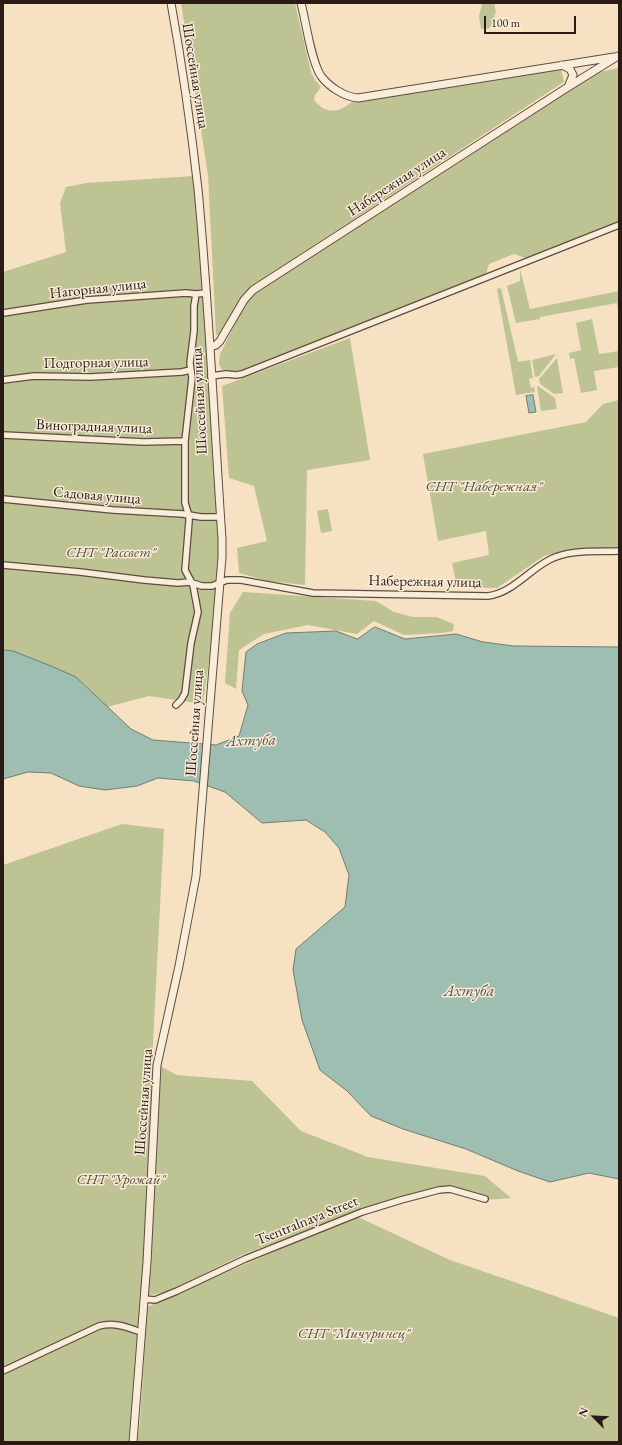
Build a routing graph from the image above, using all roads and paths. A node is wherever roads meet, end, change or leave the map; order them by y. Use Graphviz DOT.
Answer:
graph roads {
  1 [pos="171,3"];
  2 [pos="301,3"];
  3 [pos="618,56"];
  4 [pos="562,65"];
  5 [pos="568,87"];
  6 [pos="619,225"];
  7 [pos="207,293"];
  8 [pos="196,294"];
  9 [pos="3,313"];
  10 [pos="210,347"];
  11 [pos="190,370"];
  12 [pos="211,376"];
  13 [pos="3,380"];
  14 [pos="3,435"];
  15 [pos="185,441"];
  16 [pos="3,499"];
  17 [pos="190,516"];
  18 [pos="220,517"];
  19 [pos="619,551"];
  20 [pos="3,565"];
  21 [pos="220,582"];
  22 [pos="191,583"];
  23 [pos="176,705"];
  24 [pos="485,1199"];
  25 [pos="144,1299"];
  26 [pos="141,1332"];
  27 [pos="3,1371"];
  28 [pos="133,1442"];
  1 -- 7 [label="street, Шоссейная улица"];
  2 -- 4 [label="street, Набережная улица"];
  3 -- 4 [label="street, Набережная улица"];
  3 -- 5 [label="street, Набережная улица"];
  4 -- 5 [label="street"];
  5 -- 10 [label="street, Набережная улица"];
  6 -- 12 [label="street"];
  7 -- 8 [label="street, Нагорная улица"];
  7 -- 10 [label="street, Шоссейная улица"];
  8 -- 9 [label="street, Нагорная улица"];
  8 -- 11 [label="street"];
  10 -- 12 [label="street, Шоссейная улица"];
  11 -- 13 [label="street, Подгорная улица"];
  11 -- 15 [label="street"];
  12 -- 18 [label="street, Шоссейная улица"];
  14 -- 15 [label="street, Виноградная улица"];
  15 -- 17 [label="street"];
  16 -- 17 [label="street, Садовая улица"];
  17 -- 18 [label="street, Садовая улица"];
  17 -- 22 [label="street"];
  18 -- 21 [label="street, Шоссейная улица"];
  19 -- 21 [label="street, Набережная улица"];
  20 -- 22 [label="street"];
  21 -- 22 [label="street, Набережная улица"];
  21 -- 25 [label="street, Шоссейная улица"];
  22 -- 23 [label="street"];
  24 -- 25 [label="street, Tsentralnaya Street"];
  25 -- 26 [label="street, Шоссейная улица"];
  26 -- 27 [label="street"];
  26 -- 28 [label="street, Шоссейная улица"];
}
